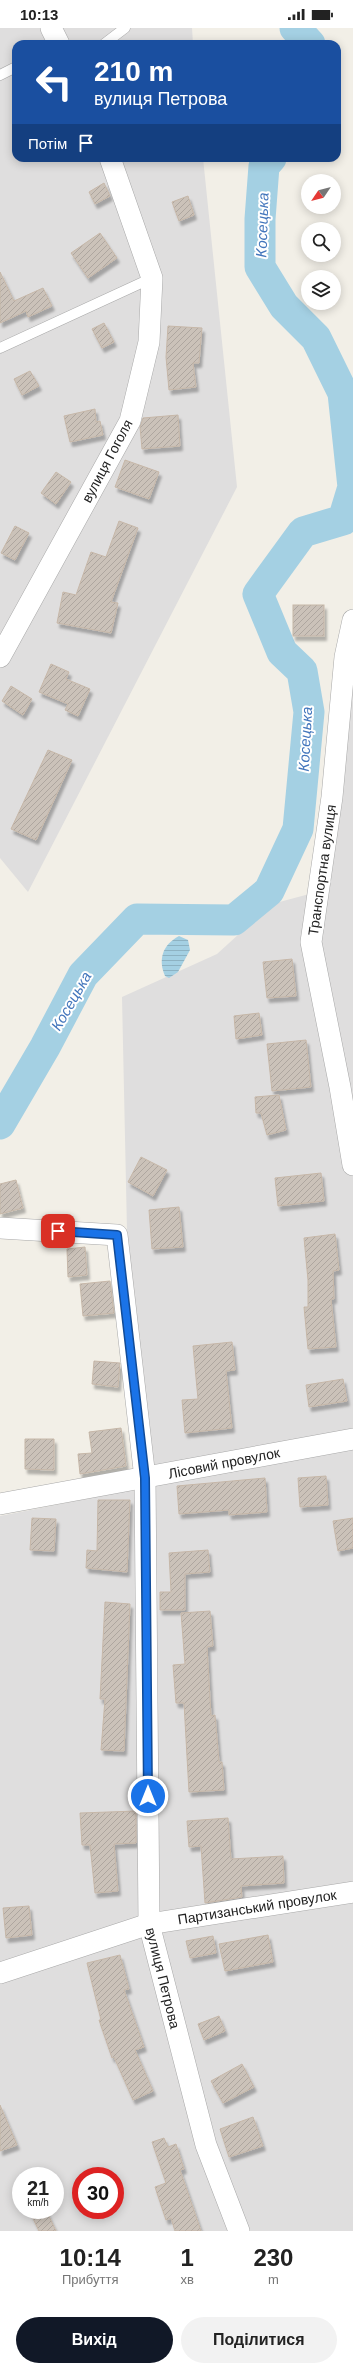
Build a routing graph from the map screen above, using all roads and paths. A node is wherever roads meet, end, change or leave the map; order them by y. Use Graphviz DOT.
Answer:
graph roads {
  1 [pos="51,28"];
  2 [pos="125,28"];
  3 [pos="57,40"];
  4 [pos="109,40"];
  5 [pos="12,69"];
  6 [pos="0,75"];
  7 [pos="111,162"];
  8 [pos="152,278"];
  9 [pos="0,348"];
  10 [pos="353,620"];
  11 [pos="0,657"];
  12 [pos="353,1166"];
  13 [pos="0,1228"];
  14 [pos="353,1439"];
  15 [pos="145,1478"];
  16 [pos="0,1504"];
  17 [pos="353,1892"];
  18 [pos="149,1924"];
  19 [pos="0,1973"];
  20 [pos="238,2231"];
  1 -- 3 [label="street"];
  2 -- 4 [label="lane"];
  5 -- 6 [label="lane"];
  7 -- 8 [label="street, вулиця Гоголя"];
  8 -- 9 [label="lane"];
  8 -- 11 [label="street, вулиця Гоголя"];
  10 -- 12 [label="street, Транспортна вулиця"];
  13 -- 15 [label="street, вулиця Петрова"];
  14 -- 15 [label="street, Лісовий провулок"];
  15 -- 16 [label="street, Лісовий провулок"];
  15 -- 18 [label="street, вулиця Петрова"];
  17 -- 18 [label="street, Партизанський провулок"];
  18 -- 19 [label="street, Партизанський провулок"];
  18 -- 20 [label="street, вулиця Петрова"];
}
